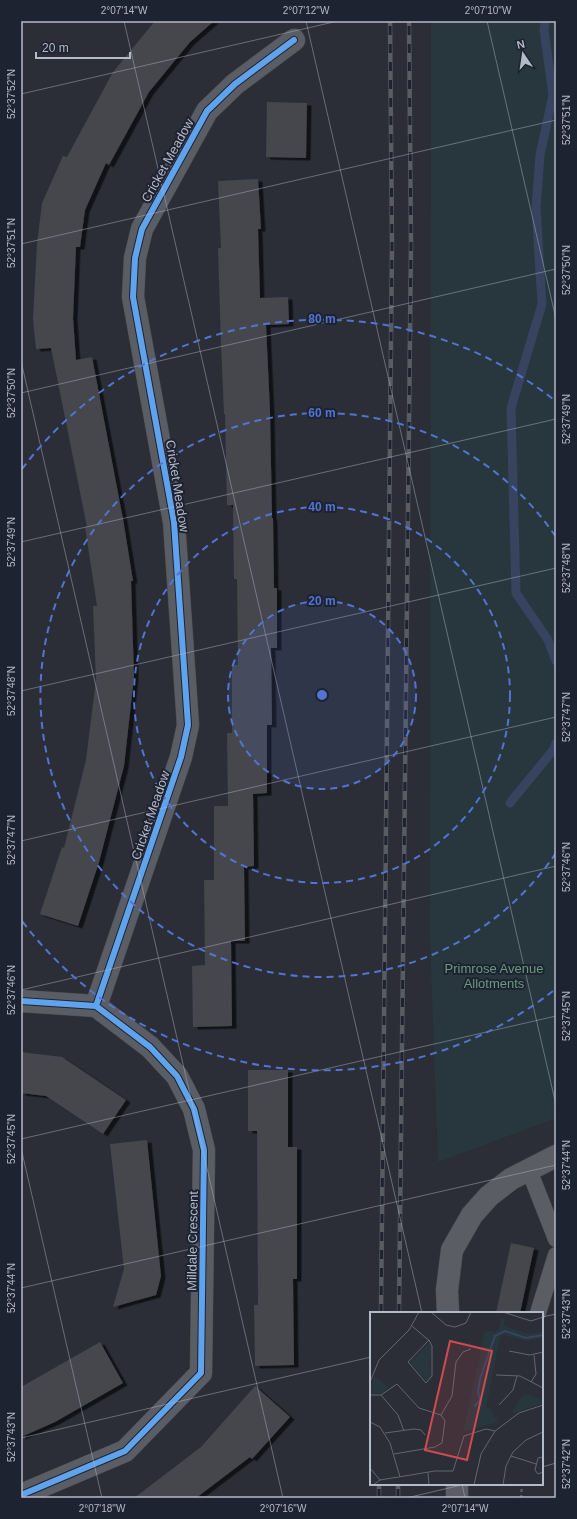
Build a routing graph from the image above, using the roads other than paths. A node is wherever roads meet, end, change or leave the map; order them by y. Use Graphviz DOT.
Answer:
graph roads {
  1 [pos="294,40"];
  2 [pos="21,1001"];
  3 [pos="96,1006"];
  4 [pos="556,1156"];
  5 [pos="529,1170"];
  6 [pos="556,1239"];
  7 [pos="556,1255"];
  8 [pos="448,1312"];
  9 [pos="538,1312"];
  10 [pos="457,1485"];
  11 [pos="21,1495"];
  12 [pos="457,1498"];
  1 -- 3 [label="street, Cricket Meadow"];
  2 -- 3 [label="street"];
  3 -- 11 [label="street, Milldale Crescent"];
  4 -- 5 [label="street"];
  5 -- 6 [label="lane"];
  5 -- 8 [label="street"];
  7 -- 9 [label="lane"];
  10 -- 12 [label="street"];
}
